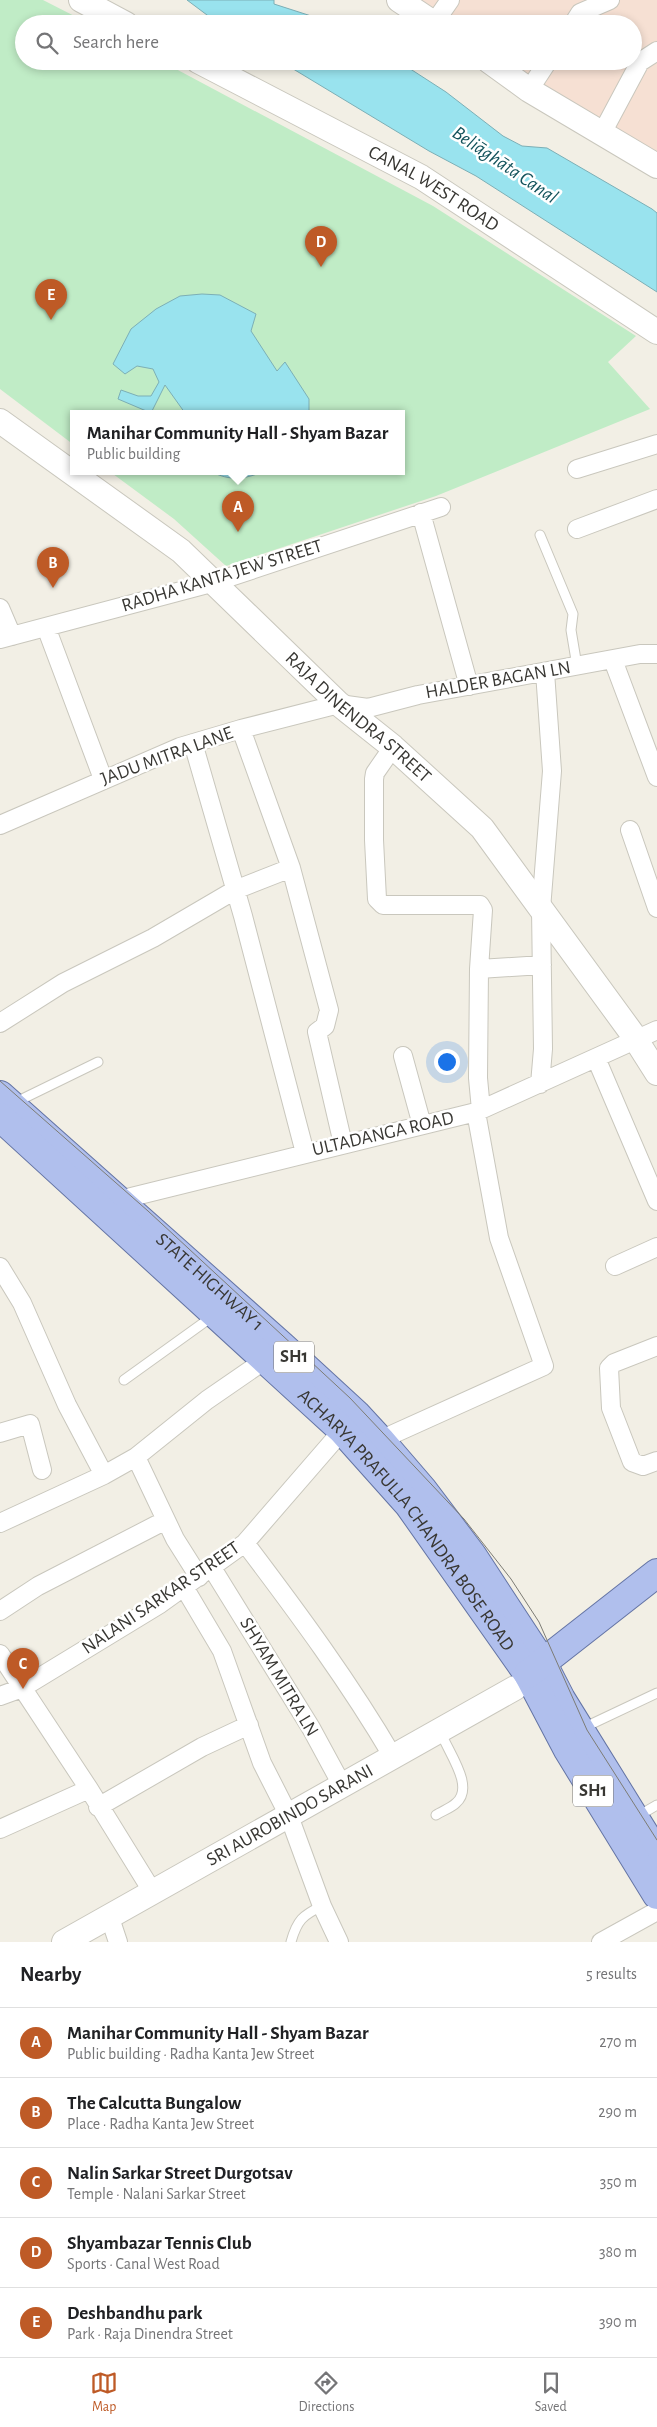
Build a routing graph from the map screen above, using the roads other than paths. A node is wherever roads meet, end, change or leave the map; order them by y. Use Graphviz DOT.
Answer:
graph roads {
  1 [pos="81,0"];
  2 [pos="398,0"];
  3 [pos="450,0"];
  4 [pos="610,0"];
  5 [pos="109,15"];
  6 [pos="422,15"];
  7 [pos="440,15"];
  8 [pos="579,15"];
  9 [pos="657,51"];
  10 [pos="642,61"];
  11 [pos="215,70"];
  12 [pos="501,70"];
  13 [pos="542,70"];
  14 [pos="636,70"];
  15 [pos="529,90"];
  16 [pos="602,135"];
  17 [pos="657,166"];
  18 [pos="657,332"];
  19 [pos="0,422"];
  20 [pos="657,444"];
  21 [pos="577,469"];
  22 [pos="70,472"];
  23 [pos="74,475"];
  24 [pos="657,499"];
  25 [pos="442,507"];
  26 [pos="421,513"];
  27 [pos="577,529"];
  28 [pos="540,535"];
  29 [pos="215,582"];
  30 [pos="0,608"];
  31 [pos="46,627"];
  32 [pos="6,637"];
  33 [pos="657,654"];
  34 [pos="613,660"];
  35 [pos="577,666"];
  36 [pos="545,672"];
  37 [pos="469,686"];
  38 [pos="339,704"];
  39 [pos="241,729"];
  40 [pos="193,743"];
  41 [pos="393,747"];
  42 [pos="657,777"];
  43 [pos="103,779"];
  44 [pos="0,825"];
  45 [pos="630,830"];
  46 [pos="291,868"];
  47 [pos="235,890"];
  48 [pos="657,908"];
  49 [pos="541,909"];
  50 [pos="542,965"];
  51 [pos="479,969"];
  52 [pos="0,1023"];
  53 [pos="647,1035"];
  54 [pos="403,1056"];
  55 [pos="596,1058"];
  56 [pos="98,1062"];
  57 [pos="657,1073"];
  58 [pos="540,1084"];
  59 [pos="4,1105"];
  60 [pos="479,1111"];
  61 [pos="422,1125"];
  62 [pos="343,1144"];
  63 [pos="304,1153"];
  64 [pos="657,1201"];
  65 [pos="108,1203"];
  66 [pos="657,1247"];
  67 [pos="615,1266"];
  68 [pos="0,1267"];
  69 [pos="215,1315"];
  70 [pos="657,1346"];
  71 [pos="265,1360"];
  72 [pos="124,1380"];
  73 [pos="349,1422"];
  74 [pos="0,1433"];
  75 [pos="380,1440"];
  76 [pos="136,1457"];
  77 [pos="657,1461"];
  78 [pos="42,1470"];
  79 [pos="104,1475"];
  80 [pos="166,1520"];
  81 [pos="0,1524"];
  82 [pos="245,1543"];
  83 [pos="206,1573"];
  84 [pos="657,1573"];
  85 [pos="184,1587"];
  86 [pos="657,1594"];
  87 [pos="0,1611"];
  88 [pos="0,1654"];
  89 [pos="533,1676"];
  90 [pos="22,1688"];
  91 [pos="657,1693"];
  92 [pos="0,1696"];
  93 [pos="249,1725"];
  94 [pos="580,1729"];
  95 [pos="440,1730"];
  96 [pos="393,1758"];
  97 [pos="343,1787"];
  98 [pos="89,1789"];
  99 [pos="98,1807"];
  100 [pos="646,1811"];
  101 [pos="436,1815"];
  102 [pos="289,1816"];
  103 [pos="0,1829"];
  104 [pos="657,1854"];
  105 [pos="152,1891"];
  106 [pos="657,1895"];
  107 [pos="322,1906"];
  108 [pos="657,1911"];
  109 [pos="109,1916"];
  110 [pos="64,1942"];
  111 [pos="118,1942"];
  112 [pos="291,1942"];
  113 [pos="340,1942"];
  114 [pos="601,1942"];
  1 -- 5 [label="main road"];
  2 -- 6 [label="main road"];
  3 -- 7 [label="street"];
  4 -- 8 [label="street"];
  9 -- 10 [label="street"];
  11 -- 18 [label="main road, CANAL WEST ROAD"];
  12 -- 15 [label="main road"];
  13 -- 15 [label="street"];
  14 -- 16 [label="street"];
  15 -- 16 [label="main road"];
  16 -- 17 [label="main road"];
  19 -- 22 [label="main road, RAJA DINENDRA STREET"];
  20 -- 21 [label="street"];
  23 -- 29 [label="main road, RAJA DINENDRA STREET"];
  24 -- 27 [label="street"];
  25 -- 26 [label="street, RADHA KANTA JEW STREET"];
  26 -- 29 [label="street, RADHA KANTA JEW STREET"];
  26 -- 37 [label="street"];
  28 -- 35 [label="lane"];
  29 -- 31 [label="street, RADHA KANTA JEW STREET"];
  29 -- 38 [label="main road, RAJA DINENDRA STREET"];
  30 -- 32 [label="street"];
  31 -- 32 [label="street, RADHA KANTA JEW STREET"];
  31 -- 43 [label="street"];
  33 -- 34 [label="street, HALDER BAGAN LN"];
  34 -- 35 [label="street, HALDER BAGAN LN"];
  34 -- 42 [label="street"];
  35 -- 36 [label="street, HALDER BAGAN LN"];
  36 -- 37 [label="street, HALDER BAGAN LN"];
  36 -- 49 [label="street"];
  37 -- 38 [label="street, HALDER BAGAN LN"];
  38 -- 39 [label="street, JADU MITRA LANE"];
  38 -- 41 [label="main road, RAJA DINENDRA STREET"];
  39 -- 40 [label="street, JADU MITRA LANE"];
  39 -- 46 [label="street"];
  40 -- 43 [label="street, JADU MITRA LANE"];
  40 -- 47 [label="street"];
  41 -- 49 [label="main road, RAJA DINENDRA STREET"];
  41 -- 51 [label="street"];
  43 -- 44 [label="street, JADU MITRA LANE"];
  45 -- 48 [label="street"];
  46 -- 47 [label="street"];
  46 -- 62 [label="street"];
  47 -- 52 [label="street"];
  47 -- 63 [label="street"];
  49 -- 50 [label="street"];
  49 -- 53 [label="main road, RAJA DINENDRA STREET"];
  50 -- 51 [label="street"];
  50 -- 58 [label="street"];
  51 -- 60 [label="street"];
  53 -- 55 [label="street, ULTADANGA ROAD"];
  53 -- 57 [label="main road, RAJA DINENDRA STREET"];
  54 -- 61 [label="street"];
  55 -- 58 [label="street, ULTADANGA ROAD"];
  55 -- 64 [label="street"];
  56 -- 59 [label="lane"];
  58 -- 60 [label="street, ULTADANGA ROAD"];
  59 -- 65 [label="main road, STATE HIGHWAY 1 / SH1"];
  60 -- 61 [label="street, ULTADANGA ROAD"];
  60 -- 75 [label="street"];
  61 -- 62 [label="street, ULTADANGA ROAD"];
  62 -- 63 [label="street, ULTADANGA ROAD"];
  63 -- 65 [label="street, ULTADANGA ROAD"];
  65 -- 69 [label="main road, ACHARYA PRAFULLA CHANDRA BOSE ROAD / SH1"];
  65 -- 73 [label="main road, STATE HIGHWAY 1 / SH1"];
  66 -- 67 [label="street"];
  68 -- 79 [label="street"];
  69 -- 71 [label="main road, ACHARYA PRAFULLA CHANDRA BOSE ROAD / SH1"];
  69 -- 72 [label="lane"];
  70 -- 77 [label="street"];
  71 -- 73 [label="main road, ACHARYA PRAFULLA CHANDRA BOSE ROAD / SH1"];
  71 -- 76 [label="street"];
  73 -- 75 [label="main road, STATE HIGHWAY 1 / SH1"];
  73 -- 82 [label="street, NALANI SARKAR STREET"];
  73 -- 89 [label="main road, ACHARYA PRAFULLA CHANDRA BOSE ROAD / SH1"];
  74 -- 78 [label="street"];
  75 -- 89 [label="main road, STATE HIGHWAY 1 / SH1"];
  76 -- 79 [label="street"];
  76 -- 80 [label="street, SHYAM MITRA LN"];
  79 -- 81 [label="street"];
  80 -- 83 [label="street, SHYAM MITRA LN"];
  80 -- 87 [label="street"];
  82 -- 83 [label="street, NALANI SARKAR STREET"];
  82 -- 96 [label="street"];
  83 -- 85 [label="street, NALANI SARKAR STREET"];
  83 -- 97 [label="street, SHYAM MITRA LN"];
  84 -- 89 [label="main road"];
  85 -- 90 [label="street, NALANI SARKAR STREET"];
  85 -- 93 [label="street"];
  86 -- 89 [label="main road"];
  88 -- 90 [label="street"];
  89 -- 94 [label="main road, ACHARYA PRAFULLA CHANDRA BOSE ROAD / SH1"];
  89 -- 95 [label="main road, SRI AUROBINDO SARANI"];
  89 -- 106 [label="main road, ACHARYA PRAFULLA CHANDRA BOSE ROAD / SH1"];
  90 -- 92 [label="street, NALANI SARKAR STREET"];
  90 -- 98 [label="street"];
  91 -- 94 [label="lane"];
  93 -- 99 [label="street"];
  93 -- 102 [label="street"];
  94 -- 100 [label="main road, ACHARYA PRAFULLA CHANDRA BOSE ROAD / SH1"];
  95 -- 96 [label="main road, SRI AUROBINDO SARANI"];
  95 -- 101 [label="lane"];
  96 -- 97 [label="main road, SRI AUROBINDO SARANI"];
  97 -- 102 [label="main road, SRI AUROBINDO SARANI"];
  98 -- 99 [label="street"];
  98 -- 103 [label="street"];
  99 -- 105 [label="street"];
  100 -- 104 [label="main road, ACHARYA PRAFULLA CHANDRA BOSE ROAD / SH1"];
  102 -- 105 [label="main road, SRI AUROBINDO SARANI"];
  102 -- 107 [label="street"];
  105 -- 109 [label="main road, SRI AUROBINDO SARANI"];
  107 -- 112 [label="lane"];
  107 -- 113 [label="street"];
  108 -- 114 [label="street"];
  109 -- 110 [label="main road, SRI AUROBINDO SARANI"];
  109 -- 111 [label="street"];
}
